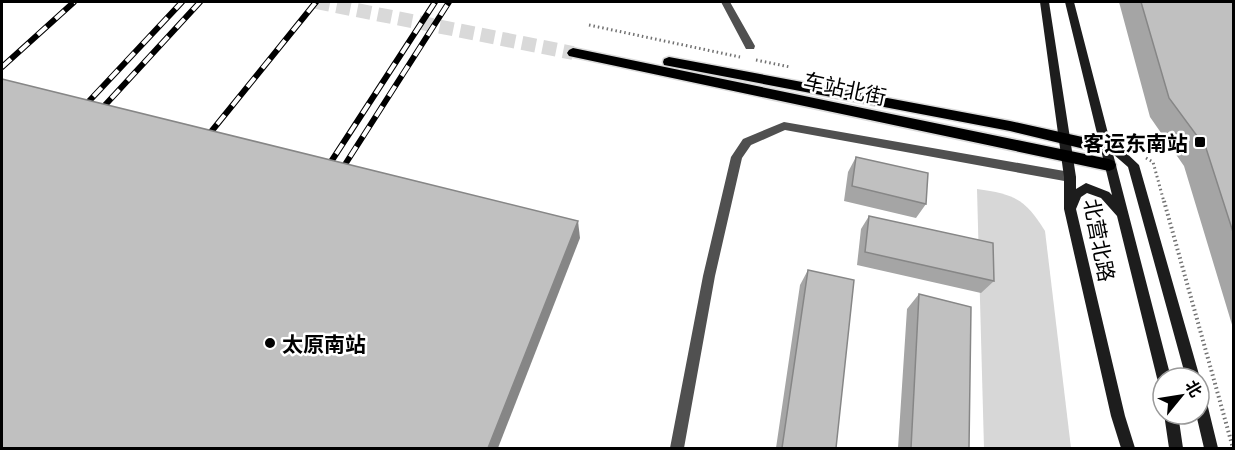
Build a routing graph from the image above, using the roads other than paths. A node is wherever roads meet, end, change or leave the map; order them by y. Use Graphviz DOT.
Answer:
graph roads {
  1 [pos="726,2"];
  2 [pos="1044,2"];
  3 [pos="1069,2"];
  4 [pos="750,46"];
  5 [pos="1064,139"];
  6 [pos="1105,148"];
  7 [pos="1067,155"];
  8 [pos="1109,165"];
  9 [pos="1070,177"];
  10 [pos="1070,209"];
  11 [pos="1123,216"];
  12 [pos="1161,366"];
  13 [pos="1190,366"];
  14 [pos="1173,426"];
  15 [pos="1207,426"];
  16 [pos="677,448"];
  17 [pos="1128,448"];
  18 [pos="1176,448"];
  19 [pos="1210,448"];
  1 -- 4 [label="street"];
  2 -- 5 [label="main road, 北营北路"];
  3 -- 6 [label="main road, 北营北路"];
  5 -- 6 [label="main road"];
  5 -- 7 [label="main road, 北营北路"];
  5 -- 7 [label="main road, 车站北街"];
  6 -- 8 [label="main road, 北营北路"];
  6 -- 13 [label="main road"];
  7 -- 8 [label="main road, 车站北街"];
  7 -- 9 [label="main road, 北营北路"];
  8 -- 11 [label="main road, 北营北路"];
  9 -- 10 [label="main road, 北营北路"];
  9 -- 16 [label="street"];
  10 -- 11 [label="main road"];
  10 -- 17 [label="main road, 北营北路"];
  11 -- 12 [label="main road, 北营北路"];
  14 -- 18 [label="main road"];
  15 -- 19 [label="main road"];
}
